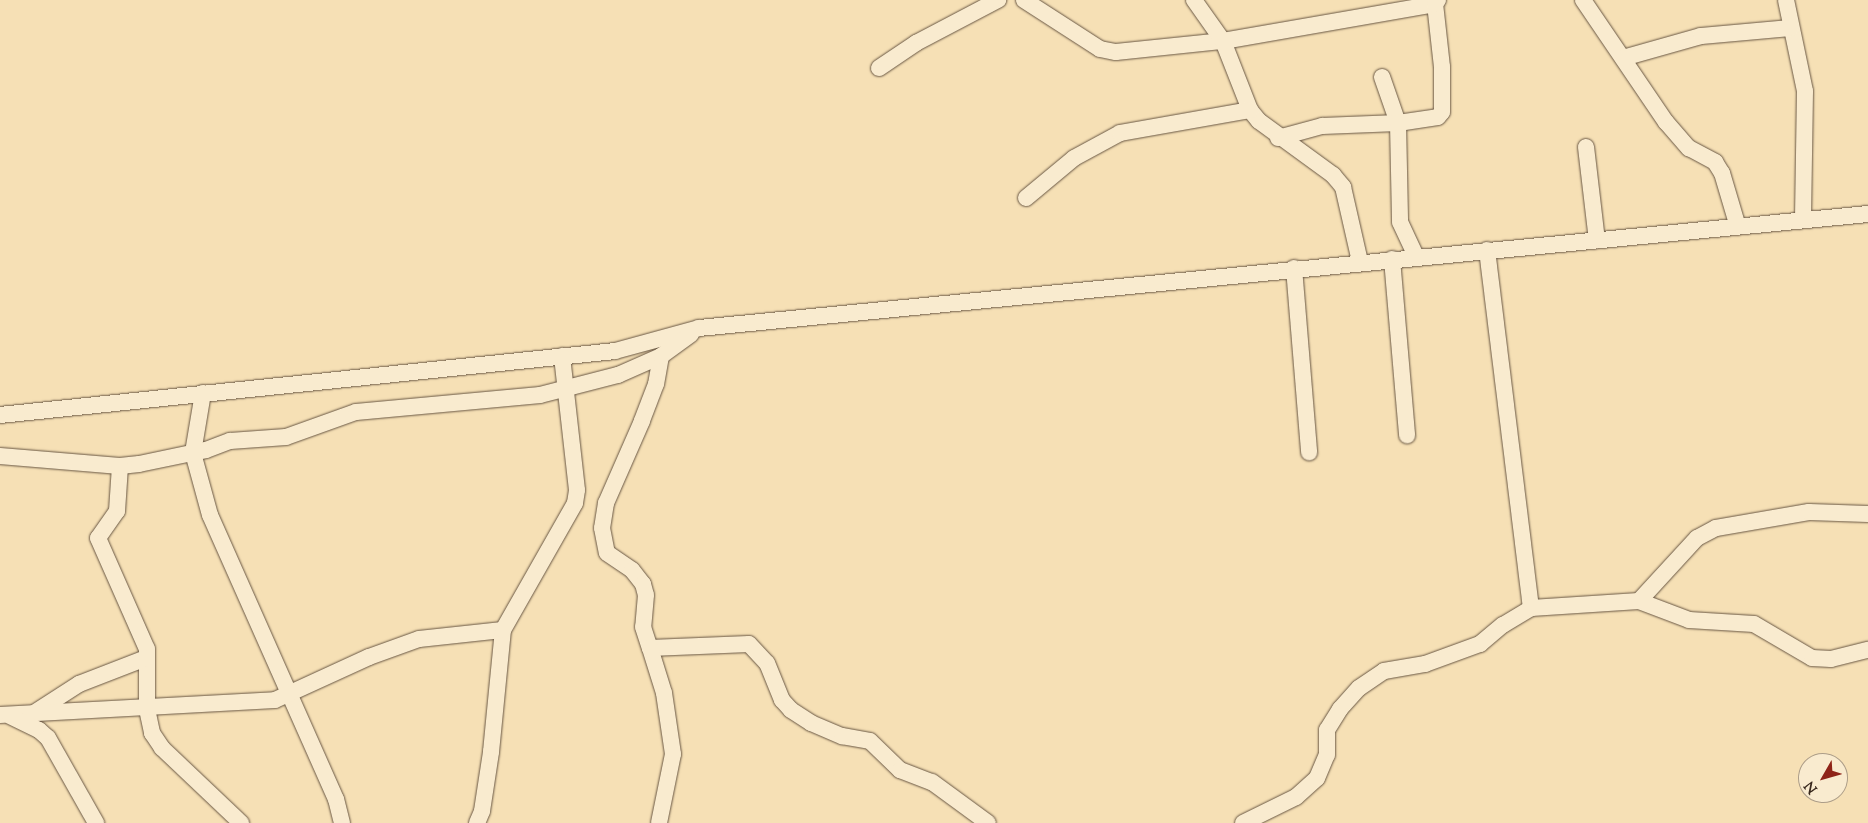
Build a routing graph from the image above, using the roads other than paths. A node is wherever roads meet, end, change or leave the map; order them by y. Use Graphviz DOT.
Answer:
graph roads {
  1 [pos="998,0"];
  2 [pos="1024,0"];
  3 [pos="1194,0"];
  4 [pos="1583,0"];
  5 [pos="1786,0"];
  6 [pos="1437,2"];
  7 [pos="1792,28"];
  8 [pos="1223,41"];
  9 [pos="1623,58"];
  10 [pos="879,68"];
  11 [pos="1382,77"];
  12 [pos="1250,110"];
  13 [pos="1398,123"];
  14 [pos="1278,138"];
  15 [pos="1586,147"];
  16 [pos="1026,198"];
  17 [pos="1868,214"];
  18 [pos="1803,220"];
  19 [pos="1738,227"];
  20 [pos="1597,240"];
  21 [pos="1487,250"];
  22 [pos="1416,257"];
  23 [pos="1392,259"];
  24 [pos="1360,262"];
  25 [pos="1294,268"];
  26 [pos="699,328"];
  27 [pos="562,356"];
  28 [pos="661,356"];
  29 [pos="564,390"];
  30 [pos="203,393"];
  31 [pos="0,415"];
  32 [pos="1407,435"];
  33 [pos="1308,452"];
  34 [pos="194,453"];
  35 [pos="0,456"];
  36 [pos="120,466"];
  37 [pos="1868,514"];
  38 [pos="1639,601"];
  39 [pos="1531,608"];
  40 [pos="503,630"];
  41 [pos="650,648"];
  42 [pos="1868,650"];
  43 [pos="146,658"];
  44 [pos="289,695"];
  45 [pos="147,709"];
  46 [pos="34,713"];
  47 [pos="3,715"];
  48 [pos="96,823"];
  49 [pos="241,823"];
  50 [pos="342,823"];
  51 [pos="477,823"];
  52 [pos="659,823"];
  53 [pos="988,823"];
  54 [pos="1243,823"];
  1 -- 10 [label="street"];
  2 -- 8 [label="street"];
  3 -- 8 [label="street"];
  4 -- 9 [label="street"];
  5 -- 7 [label="street"];
  6 -- 8 [label="street"];
  6 -- 13 [label="street"];
  7 -- 9 [label="street"];
  7 -- 18 [label="street"];
  8 -- 12 [label="street"];
  9 -- 19 [label="street"];
  11 -- 13 [label="street"];
  12 -- 14 [label="street"];
  12 -- 16 [label="street"];
  13 -- 14 [label="street"];
  13 -- 22 [label="street"];
  14 -- 24 [label="street"];
  15 -- 20 [label="street"];
  17 -- 18 [label="street"];
  18 -- 19 [label="street"];
  19 -- 20 [label="street"];
  20 -- 21 [label="street"];
  21 -- 22 [label="street"];
  21 -- 39 [label="street"];
  22 -- 23 [label="street"];
  23 -- 24 [label="street"];
  23 -- 32 [label="street"];
  24 -- 25 [label="street"];
  25 -- 26 [label="street"];
  25 -- 33 [label="street"];
  26 -- 27 [label="street"];
  26 -- 28 [label="street"];
  27 -- 29 [label="street"];
  27 -- 30 [label="street"];
  28 -- 29 [label="street"];
  28 -- 41 [label="street"];
  29 -- 34 [label="street"];
  29 -- 40 [label="street"];
  30 -- 31 [label="street"];
  30 -- 34 [label="street"];
  34 -- 36 [label="street"];
  34 -- 44 [label="street"];
  35 -- 36 [label="street"];
  36 -- 43 [label="street"];
  37 -- 38 [label="street"];
  38 -- 39 [label="street"];
  38 -- 42 [label="street"];
  39 -- 54 [label="street"];
  40 -- 44 [label="street"];
  40 -- 51 [label="street"];
  41 -- 52 [label="street"];
  41 -- 53 [label="street"];
  43 -- 45 [label="street"];
  43 -- 46 [label="street"];
  44 -- 45 [label="street"];
  44 -- 50 [label="street"];
  45 -- 46 [label="street"];
  45 -- 49 [label="street"];
  46 -- 47 [label="street"];
  47 -- 48 [label="street"];
}
